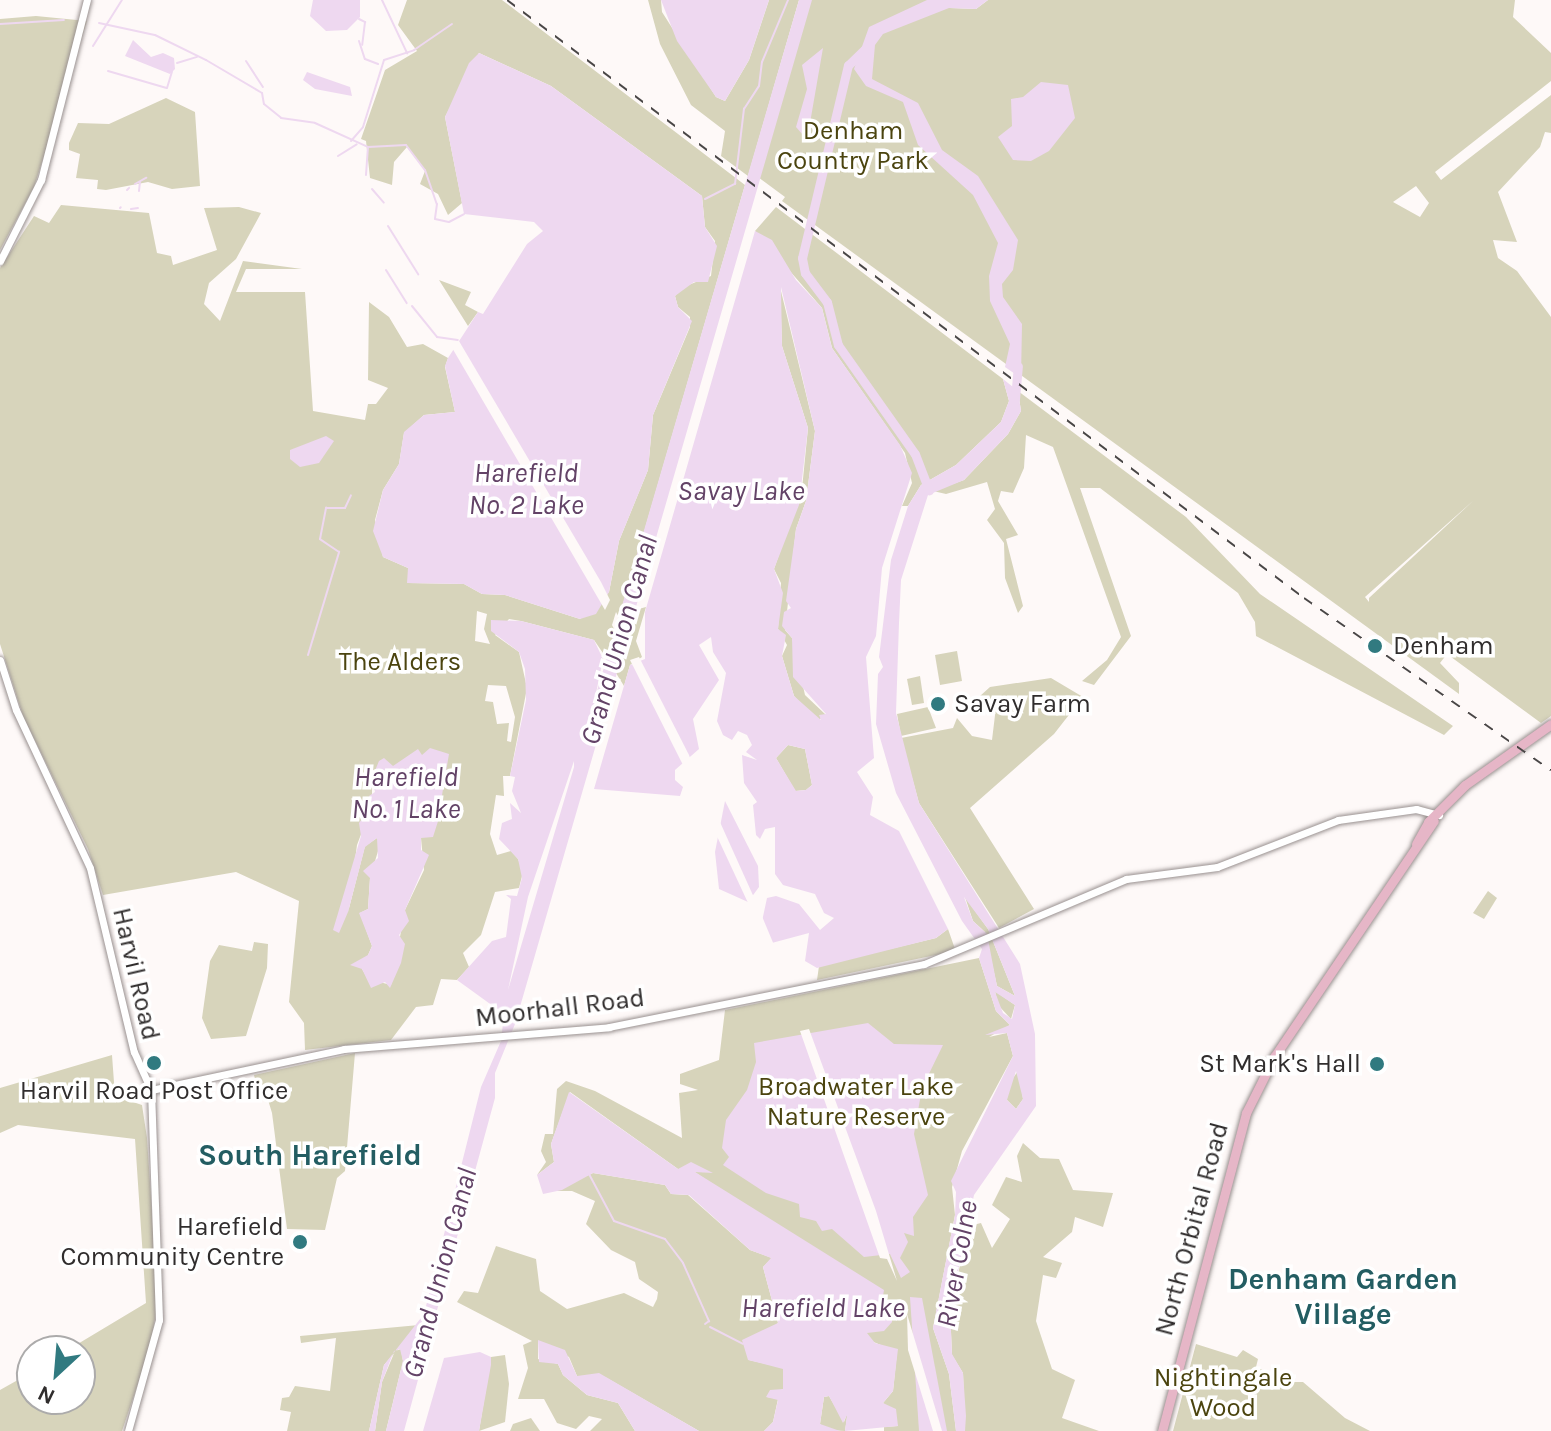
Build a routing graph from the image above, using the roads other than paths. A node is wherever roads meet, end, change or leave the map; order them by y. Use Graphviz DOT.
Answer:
graph roads {
  1 [pos="87,0"];
  2 [pos="0,261"];
  3 [pos="0,660"];
  4 [pos="1551,724"];
  5 [pos="1436,818"];
  6 [pos="151,1090"];
  7 [pos="128,1431"];
  8 [pos="1162,1431"];
  1 -- 2 [label="street"];
  3 -- 6 [label="street, Harvil Road"];
  4 -- 5 [label="main road, North Orbital Road"];
  5 -- 6 [label="street, Moorhall Road"];
  5 -- 8 [label="main road, North Orbital Road"];
  6 -- 7 [label="street, Harvil Road"];
}
